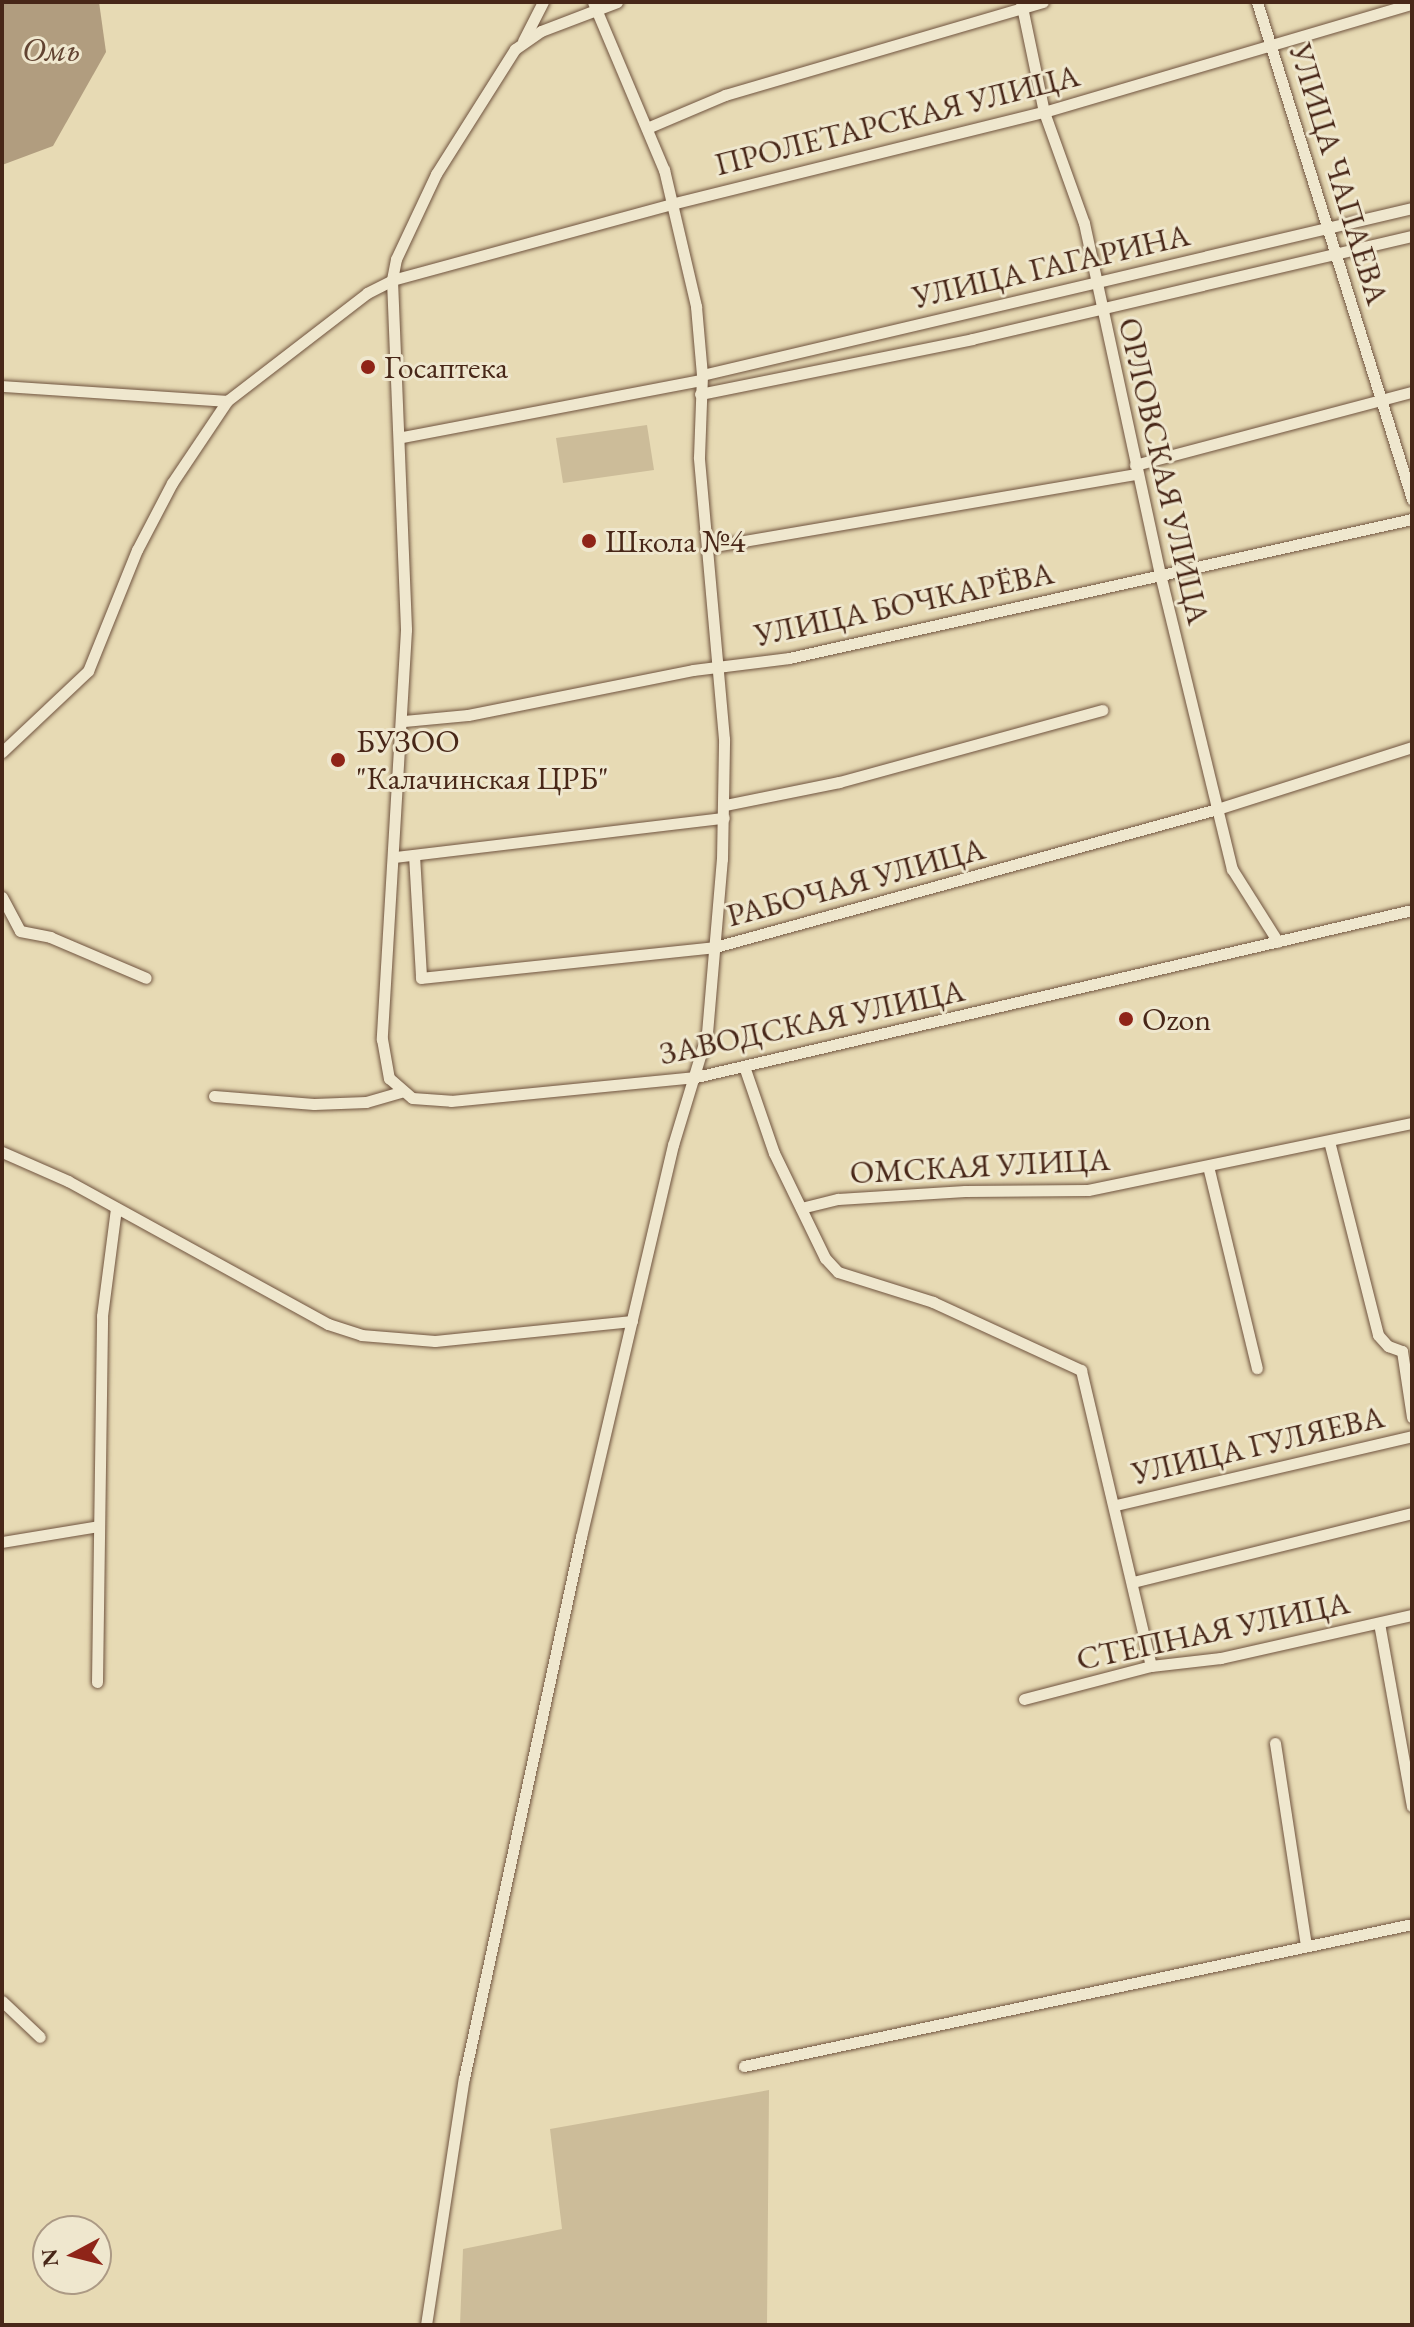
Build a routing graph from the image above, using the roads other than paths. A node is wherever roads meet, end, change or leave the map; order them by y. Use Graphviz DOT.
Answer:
graph roads {
  1 [pos="543,2"];
  2 [pos="617,2"];
  3 [pos="1043,2"];
  4 [pos="1257,2"];
  5 [pos="1412,4"];
  6 [pos="1022,5"];
  7 [pos="594,6"];
  8 [pos="523,42"];
  9 [pos="1272,44"];
  10 [pos="1044,112"];
  11 [pos="647,128"];
  12 [pos="675,203"];
  13 [pos="1412,208"];
  14 [pos="1328,226"];
  15 [pos="1412,236"];
  16 [pos="1337,254"];
  17 [pos="392,280"];
  18 [pos="1095,283"];
  19 [pos="1100,309"];
  20 [pos="702,377"];
  21 [pos="2,386"];
  22 [pos="1412,392"];
  23 [pos="700,394"];
  24 [pos="1382,400"];
  25 [pos="227,401"];
  26 [pos="402,437"];
  27 [pos="1136,469"];
  28 [pos="1412,499"];
  29 [pos="1412,519"];
  30 [pos="709,547"];
  31 [pos="1160,574"];
  32 [pos="720,667"];
  33 [pos="1102,710"];
  34 [pos="404,721"];
  35 [pos="1412,747"];
  36 [pos="2,752"];
  37 [pos="1217,809"];
  38 [pos="724,812"];
  39 [pos="414,855"];
  40 [pos="395,857"];
  41 [pos="2,897"];
  42 [pos="1412,910"];
  43 [pos="1278,942"];
  44 [pos="715,947"];
  45 [pos="146,978"];
  46 [pos="745,1069"];
  47 [pos="696,1077"];
  48 [pos="401,1092"];
  49 [pos="214,1096"];
  50 [pos="1412,1123"];
  51 [pos="1329,1141"];
  52 [pos="2,1152"];
  53 [pos="1208,1166"];
  54 [pos="116,1208"];
  55 [pos="801,1208"];
  56 [pos="632,1321"];
  57 [pos="1407,1349"];
  58 [pos="1257,1368"];
  59 [pos="1412,1417"];
  60 [pos="1412,1436"];
  61 [pos="1116,1505"];
  62 [pos="1412,1513"];
  63 [pos="99,1526"];
  64 [pos="2,1542"];
  65 [pos="1133,1582"];
  66 [pos="1412,1615"];
  67 [pos="1379,1623"];
  68 [pos="1151,1666"];
  69 [pos="97,1682"];
  70 [pos="1024,1699"];
  71 [pos="1275,1743"];
  72 [pos="1412,1806"];
  73 [pos="1412,1924"];
  74 [pos="1306,1946"];
  75 [pos="2,2001"];
  76 [pos="40,2037"];
  77 [pos="744,2066"];
  78 [pos="426,2325"];
  1 -- 8 [label="street"];
  2 -- 7 [label="street"];
  3 -- 6 [label="street"];
  4 -- 9 [label="street, УЛИЦА ЧАПАЕВА"];
  5 -- 9 [label="street, ПРОЛЕТАРСКАЯ УЛИЦА"];
  6 -- 10 [label="street, ОРЛОВСКАЯ УЛИЦА"];
  6 -- 11 [label="street"];
  7 -- 8 [label="street"];
  7 -- 11 [label="street"];
  8 -- 17 [label="street"];
  9 -- 10 [label="street, ПРОЛЕТАРСКАЯ УЛИЦА"];
  9 -- 14 [label="street, УЛИЦА ЧАПАЕВА"];
  10 -- 12 [label="street, ПРОЛЕТАРСКАЯ УЛИЦА"];
  10 -- 18 [label="street, ОРЛОВСКАЯ УЛИЦА"];
  11 -- 12 [label="street"];
  12 -- 17 [label="street, ПРОЛЕТАРСКАЯ УЛИЦА"];
  12 -- 20 [label="street"];
  13 -- 14 [label="street, УЛИЦА ГАГАРИНА"];
  14 -- 16 [label="street, УЛИЦА ЧАПАЕВА"];
  14 -- 18 [label="street, УЛИЦА ГАГАРИНА"];
  15 -- 16 [label="street, УЛИЦА ГАГАРИНА"];
  16 -- 19 [label="street, УЛИЦА ГАГАРИНА"];
  16 -- 24 [label="street, УЛИЦА ЧАПАЕВА"];
  17 -- 25 [label="street, ПРОЛЕТАРСКАЯ УЛИЦА"];
  17 -- 26 [label="street"];
  18 -- 19 [label="street, ОРЛОВСКАЯ УЛИЦА"];
  18 -- 20 [label="street, УЛИЦА ГАГАРИНА"];
  19 -- 23 [label="street, УЛИЦА ГАГАРИНА"];
  19 -- 27 [label="street, ОРЛОВСКАЯ УЛИЦА"];
  20 -- 23 [label="street"];
  20 -- 26 [label="street, УЛИЦА ГАГАРИНА"];
  21 -- 25 [label="street"];
  22 -- 24 [label="street"];
  23 -- 30 [label="street"];
  24 -- 27 [label="street"];
  24 -- 28 [label="street, УЛИЦА ЧАПАЕВА"];
  25 -- 36 [label="street, ПРОЛЕТАРСКАЯ УЛИЦА"];
  26 -- 34 [label="street"];
  27 -- 30 [label="street"];
  27 -- 31 [label="street, ОРЛОВСКАЯ УЛИЦА"];
  29 -- 31 [label="street, УЛИЦА БОЧКАРЁВА"];
  30 -- 32 [label="street"];
  31 -- 32 [label="street, УЛИЦА БОЧКАРЁВА"];
  31 -- 37 [label="street, ОРЛОВСКАЯ УЛИЦА"];
  32 -- 34 [label="street, УЛИЦА БОЧКАРЁВА"];
  32 -- 38 [label="street"];
  33 -- 38 [label="street"];
  34 -- 40 [label="street"];
  35 -- 37 [label="street, РАБОЧАЯ УЛИЦА"];
  37 -- 43 [label="street, ОРЛОВСКАЯ УЛИЦА"];
  37 -- 44 [label="street, РАБОЧАЯ УЛИЦА"];
  38 -- 39 [label="street"];
  38 -- 44 [label="street"];
  39 -- 40 [label="street"];
  39 -- 44 [label="street, РАБОЧАЯ УЛИЦА"];
  40 -- 48 [label="street"];
  41 -- 45 [label="street"];
  42 -- 43 [label="street, ЗАВОДСКАЯ УЛИЦА"];
  43 -- 46 [label="street, ЗАВОДСКАЯ УЛИЦА"];
  44 -- 47 [label="street"];
  46 -- 47 [label="street, ЗАВОДСКАЯ УЛИЦА"];
  46 -- 55 [label="street"];
  47 -- 48 [label="street, ЗАВОДСКАЯ УЛИЦА"];
  47 -- 56 [label="street"];
  48 -- 49 [label="street, ЗАВОДСКАЯ УЛИЦА"];
  50 -- 51 [label="street, ОМСКАЯ УЛИЦА"];
  51 -- 53 [label="street, ОМСКАЯ УЛИЦА"];
  51 -- 57 [label="street"];
  52 -- 54 [label="street"];
  53 -- 55 [label="street, ОМСКАЯ УЛИЦА"];
  53 -- 58 [label="street"];
  54 -- 56 [label="street"];
  54 -- 63 [label="street"];
  55 -- 61 [label="street"];
  56 -- 78 [label="street"];
  57 -- 59 [label="street"];
  60 -- 61 [label="street, УЛИЦА ГУЛЯЕВА"];
  61 -- 65 [label="street"];
  62 -- 65 [label="street, СТЕПНАЯ УЛИЦА"];
  63 -- 64 [label="street"];
  63 -- 69 [label="street"];
  65 -- 68 [label="street"];
  66 -- 67 [label="street, СТЕПНАЯ УЛИЦА"];
  67 -- 68 [label="street, СТЕПНАЯ УЛИЦА"];
  67 -- 72 [label="street"];
  68 -- 70 [label="street, СТЕПНАЯ УЛИЦА"];
  71 -- 74 [label="street"];
  73 -- 74 [label="street"];
  74 -- 77 [label="street"];
  75 -- 76 [label="street"];
}
